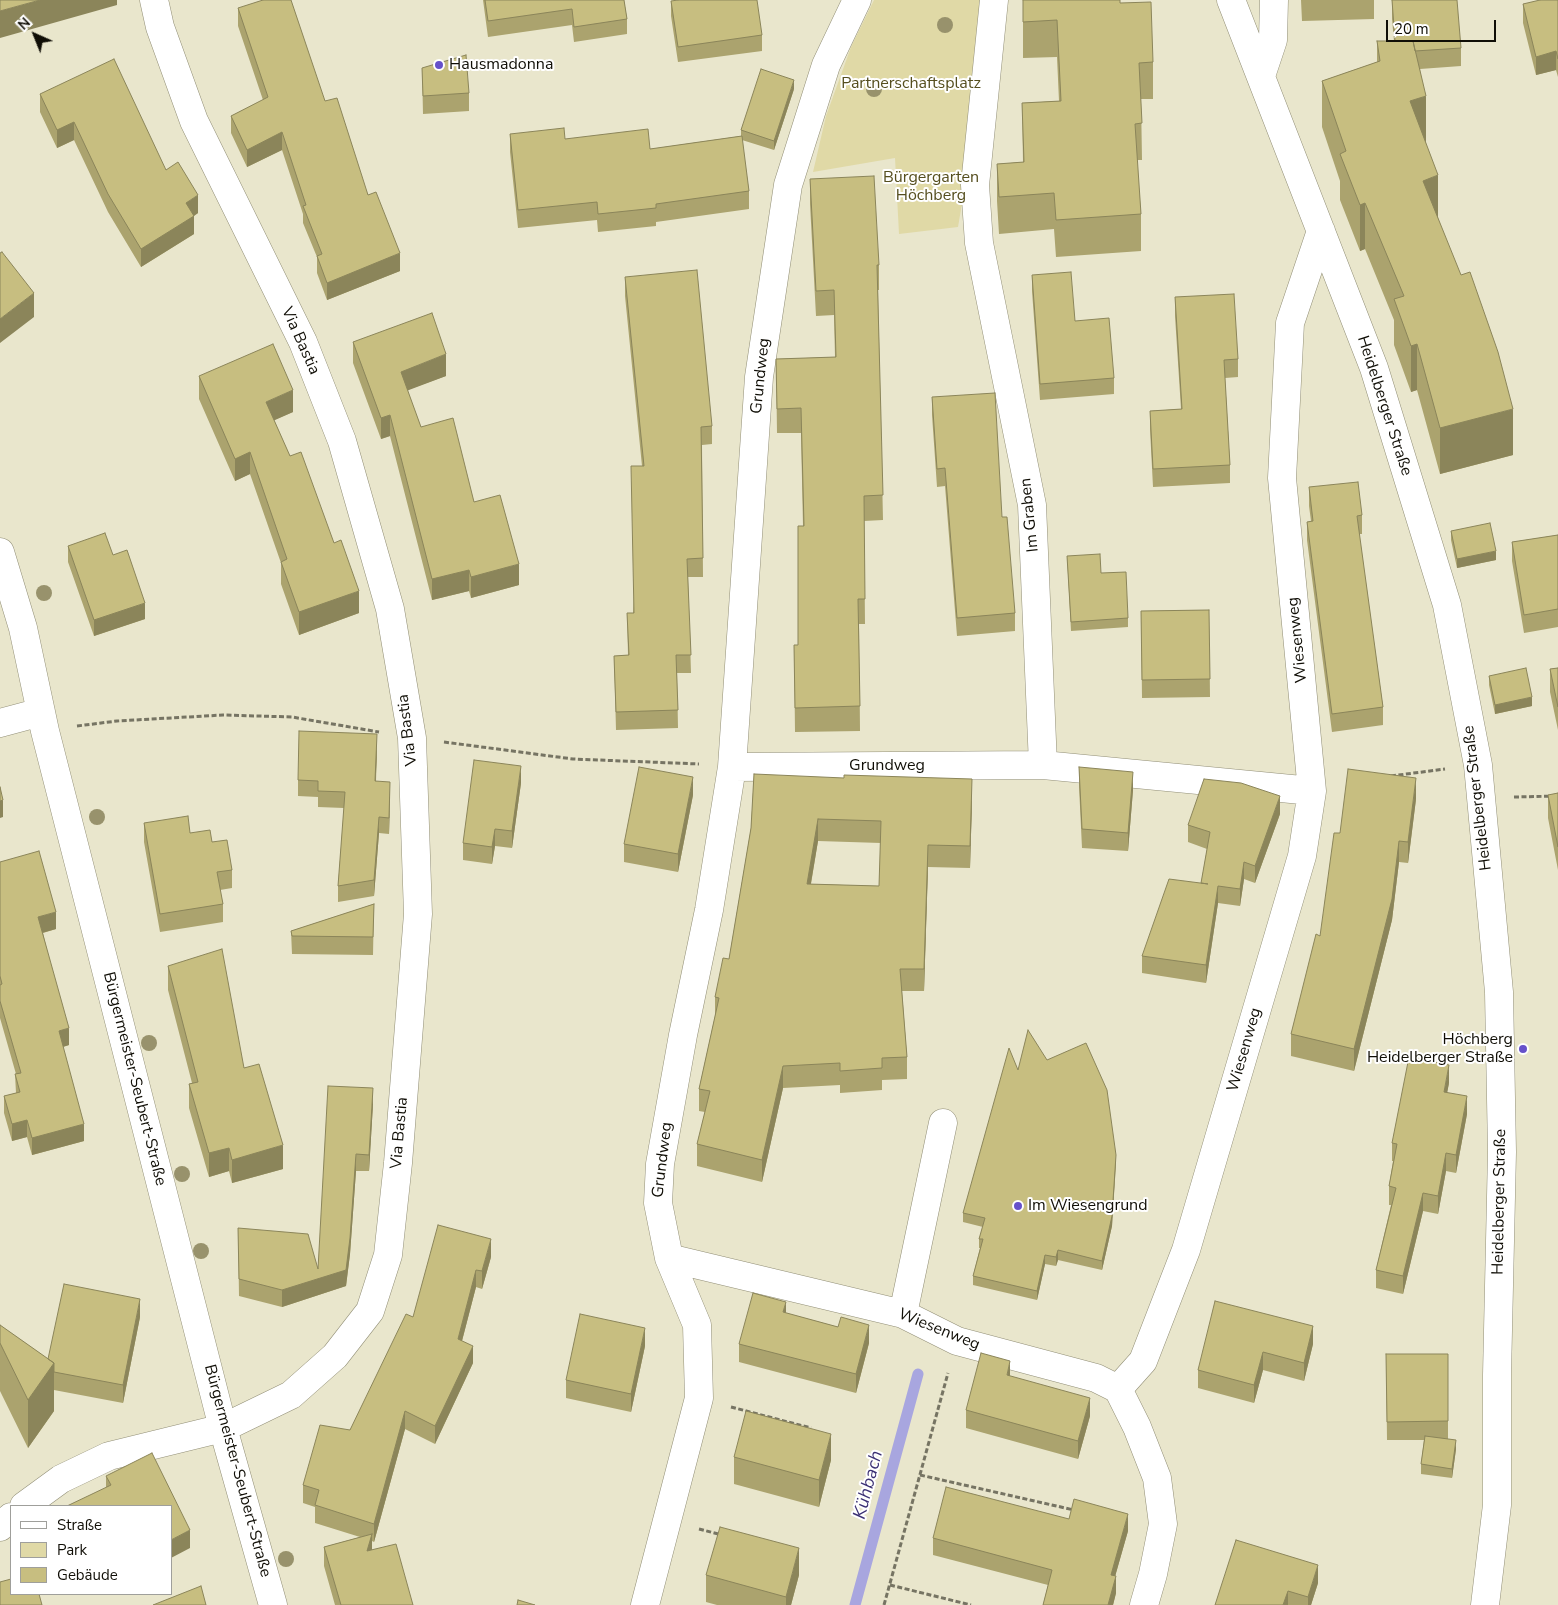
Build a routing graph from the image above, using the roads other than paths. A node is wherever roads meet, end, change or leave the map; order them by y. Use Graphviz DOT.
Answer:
graph roads {
  1 [pos="154,0"];
  2 [pos="857,0"];
  3 [pos="994,0"];
  4 [pos="1232,0"];
  5 [pos="1274,0"];
  6 [pos="1261,76"];
  7 [pos="1321,231"];
  8 [pos="0,552"];
  9 [pos="41,712"];
  10 [pos="0,723"];
  11 [pos="1042,765"];
  12 [pos="732,767"];
  13 [pos="1312,791"];
  14 [pos="943,1123"];
  15 [pos="669,1258"];
  16 [pos="903,1314"];
  17 [pos="1118,1389"];
  18 [pos="223,1428"];
  19 [pos="25,1505"];
  20 [pos="10,1518"];
  21 [pos="0,1527"];
  22 [pos="274,1605"];
  23 [pos="644,1605"];
  24 [pos="1144,1605"];
  25 [pos="1485,1605"];
  1 -- 18 [label="street, Via Bastia"];
  2 -- 12 [label="street, Grundweg"];
  3 -- 11 [label="street, Im Graben"];
  4 -- 6 [label="street, Heidelberger Straße"];
  5 -- 6 [label="street"];
  6 -- 7 [label="street, Heidelberger Straße"];
  7 -- 13 [label="street, Wiesenweg"];
  7 -- 25 [label="street, Heidelberger Straße"];
  8 -- 9 [label="street, Bürgermeister-Seubert-Straße"];
  9 -- 10 [label="street"];
  9 -- 18 [label="street, Bürgermeister-Seubert-Straße"];
  11 -- 12 [label="street, Grundweg"];
  11 -- 13 [label="street"];
  12 -- 15 [label="street, Grundweg"];
  13 -- 17 [label="street, Wiesenweg"];
  14 -- 16 [label="street"];
  15 -- 16 [label="street, Wiesenweg"];
  15 -- 23 [label="street, Grundweg"];
  16 -- 17 [label="street, Wiesenweg"];
  17 -- 24 [label="street"];
  18 -- 19 [label="street, Via Bastia"];
  18 -- 22 [label="street, Bürgermeister-Seubert-Straße"];
  20 -- 21 [label="street"];
}
